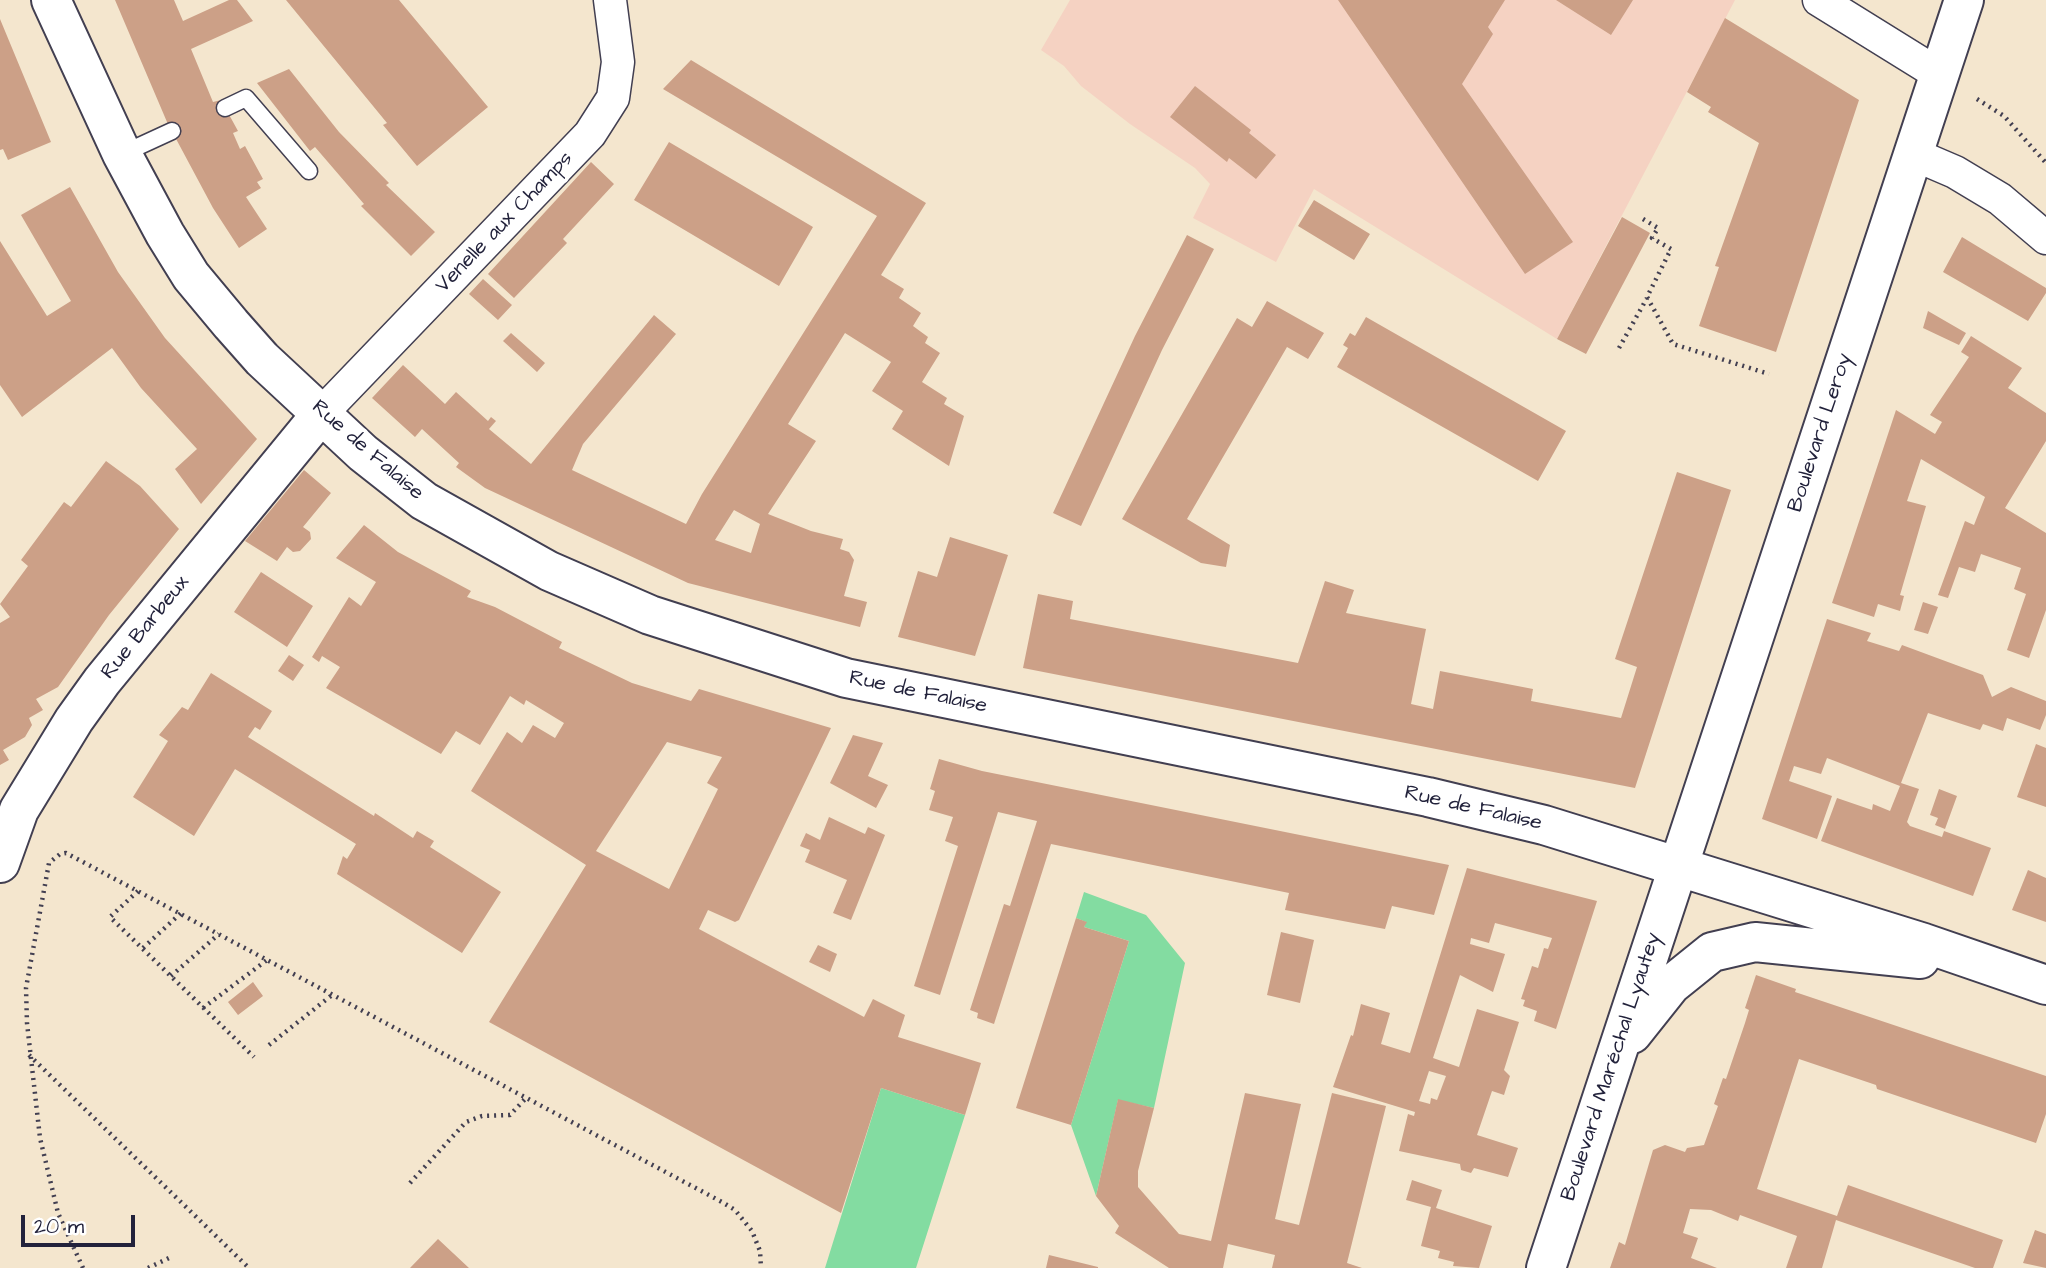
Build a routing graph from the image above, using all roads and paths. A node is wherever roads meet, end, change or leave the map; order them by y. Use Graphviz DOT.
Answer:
graph roads {
  1 [pos="51,0"];
  2 [pos="610,0"];
  3 [pos="1819,0"];
  4 [pos="1964,0"];
  5 [pos="1940,75"];
  6 [pos="1977,99"];
  7 [pos="225,108"];
  8 [pos="172,131"];
  9 [pos="122,154"];
  10 [pos="1913,154"];
  11 [pos="2046,163"];
  12 [pos="309,171"];
  13 [pos="1643,219"];
  14 [pos="2046,238"];
  15 [pos="1647,297"];
  16 [pos="1619,348"];
  17 [pos="1769,374"];
  18 [pos="322,413"];
  19 [pos="2,847"];
  20 [pos="1678,866"];
  21 [pos="138,891"];
  22 [pos="181,913"];
  23 [pos="219,934"];
  24 [pos="143,948"];
  25 [pos="267,960"];
  26 [pos="1998,968"];
  27 [pos="171,976"];
  28 [pos="2046,985"];
  29 [pos="332,995"];
  30 [pos="203,1008"];
  31 [pos="269,1045"];
  32 [pos="29,1054"];
  33 [pos="254,1057"];
  34 [pos="1604,1092"];
  35 [pos="526,1098"];
  36 [pos="411,1183"];
  37 [pos="169,1258"];
  38 [pos="83,1268"];
  39 [pos="148,1268"];
  40 [pos="249,1268"];
  41 [pos="761,1268"];
  42 [pos="1546,1268"];
  1 -- 9 [label="main road, Rue de Falaise"];
  2 -- 18 [label="street, Venelle aux Champs"];
  3 -- 5 [label="street"];
  4 -- 5 [label="main road, Boulevard Leroy"];
  5 -- 10 [label="main road, Boulevard Leroy"];
  6 -- 11 [label="path"];
  7 -- 12 [label="lane"];
  8 -- 9 [label="lane"];
  9 -- 18 [label="main road, Rue de Falaise"];
  10 -- 14 [label="street"];
  10 -- 20 [label="main road, Boulevard Leroy"];
  13 -- 15 [label="path"];
  15 -- 16 [label="path"];
  15 -- 17 [label="path"];
  18 -- 19 [label="main road, Rue Barbeux"];
  18 -- 20 [label="main road, Rue de Falaise"];
  20 -- 26 [label="main road, Rue de Falaise"];
  20 -- 34 [label="main road, Boulevard Maréchal Lyautey"];
  21 -- 22 [label="path"];
  21 -- 24 [label="path"];
  21 -- 32 [label="path"];
  22 -- 23 [label="path"];
  22 -- 24 [label="path"];
  23 -- 25 [label="path"];
  23 -- 27 [label="path"];
  24 -- 27 [label="path"];
  25 -- 29 [label="path"];
  25 -- 30 [label="path"];
  26 -- 28 [label="main road, Rue de Falaise"];
  26 -- 34 [label="main road"];
  27 -- 30 [label="path"];
  29 -- 31 [label="path"];
  29 -- 35 [label="path"];
  30 -- 33 [label="path"];
  32 -- 38 [label="path"];
  32 -- 40 [label="path"];
  34 -- 42 [label="main road, Boulevard Maréchal Lyautey"];
  35 -- 36 [label="path"];
  35 -- 41 [label="path"];
  37 -- 39 [label="path"];
}
